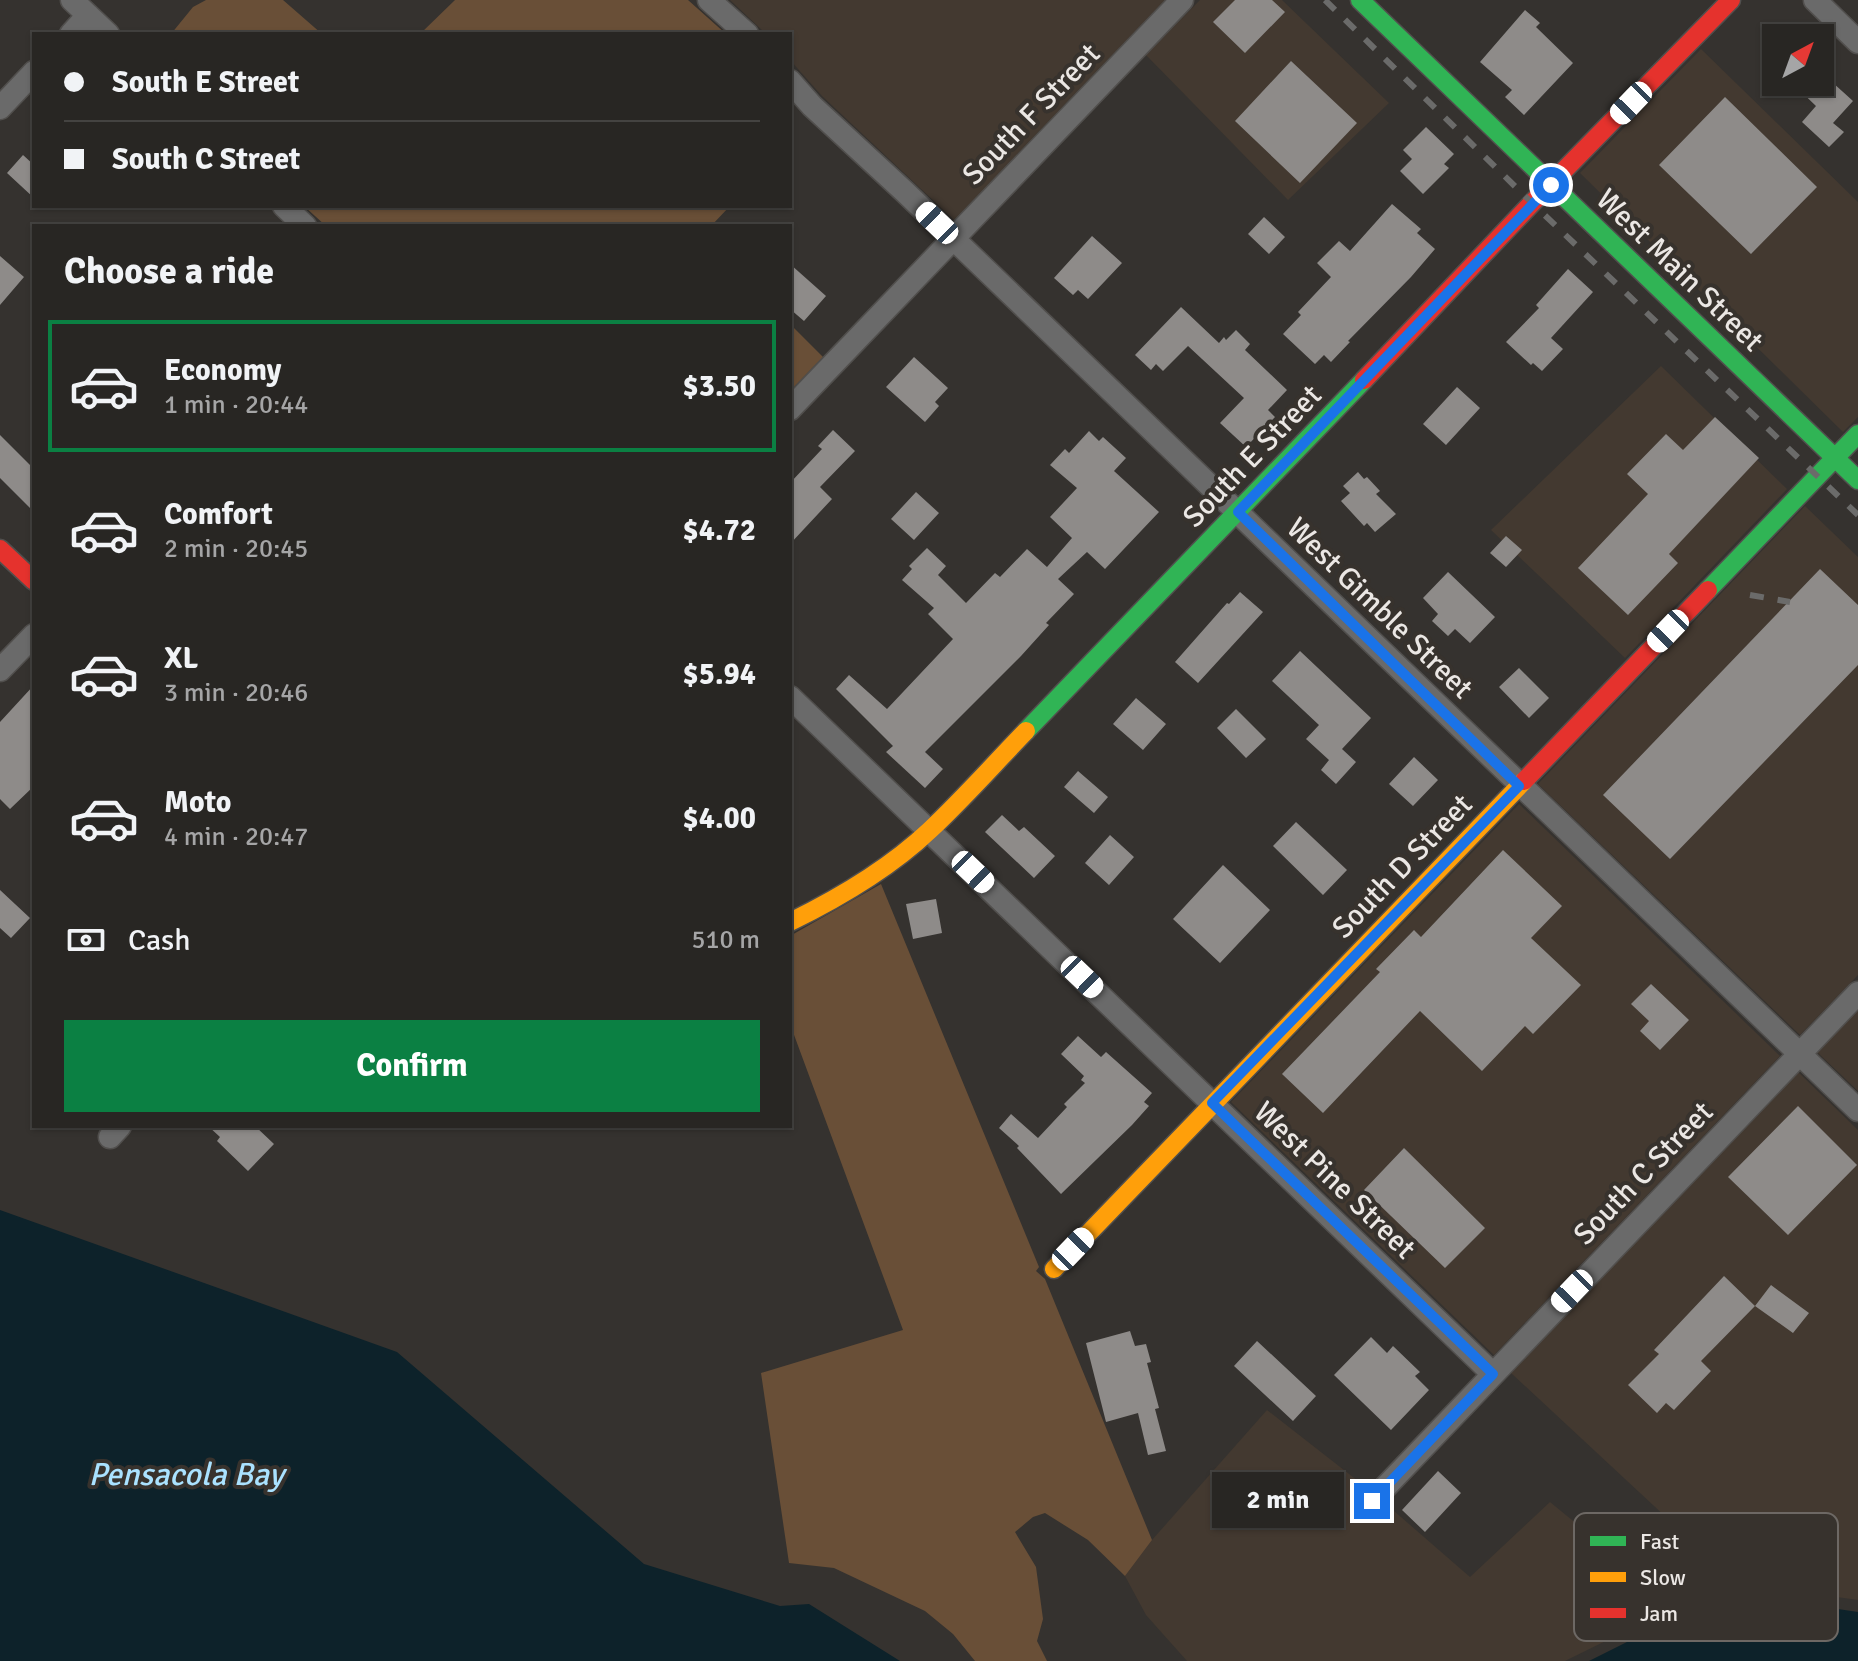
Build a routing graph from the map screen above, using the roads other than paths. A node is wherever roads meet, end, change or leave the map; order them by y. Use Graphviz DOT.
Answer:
graph roads {
  1 [pos="709,0"];
  2 [pos="1182,0"];
  3 [pos="1360,0"];
  4 [pos="1731,0"];
  5 [pos="1815,0"];
  6 [pos="80,8"];
  7 [pos="72,32"];
  8 [pos="106,32"];
  9 [pos="745,32"];
  10 [pos="1858,42"];
  11 [pos="32,74"];
  12 [pos="792,83"];
  13 [pos="0,108"];
  14 [pos="1551,185"];
  15 [pos="286,208"];
  16 [pos="303,224"];
  17 [pos="953,239"];
  18 [pos="792,407"];
  19 [pos="1858,434"];
  20 [pos="1835,458"];
  21 [pos="1858,480"];
  22 [pos="1238,512"];
  23 [pos="0,549"];
  24 [pos="32,579"];
  25 [pos="32,637"];
  26 [pos="0,670"];
  27 [pos="792,699"];
  28 [pos="1519,786"];
  29 [pos="929,831"];
  30 [pos="792,921"];
  31 [pos="1858,993"];
  32 [pos="1799,1054"];
  33 [pos="1212,1103"];
  34 [pos="1858,1110"];
  35 [pos="1054,1269"];
  36 [pos="1493,1374"];
  37 [pos="1372,1501"];
  1 -- 9 [label="street"];
  2 -- 17 [label="street, South F Street"];
  3 -- 14 [label="street, West Main Street"];
  4 -- 14 [label="street, South E Street"];
  5 -- 10 [label="street"];
  6 -- 7 [label="street"];
  6 -- 8 [label="street"];
  11 -- 13 [label="street"];
  12 -- 17 [label="street, West Gimble Street"];
  14 -- 20 [label="street, West Main Street"];
  14 -- 22 [label="street, South E Street"];
  15 -- 16 [label="street"];
  17 -- 18 [label="street, South F Street"];
  17 -- 22 [label="street, West Gimble Street"];
  19 -- 20 [label="street, South D Street"];
  20 -- 21 [label="street, West Main Street"];
  20 -- 28 [label="street, South D Street"];
  22 -- 28 [label="street, West Gimble Street"];
  22 -- 29 [label="street, South E Street"];
  23 -- 24 [label="street"];
  25 -- 26 [label="street"];
  27 -- 29 [label="street, West Pine Street"];
  28 -- 32 [label="street, West Gimble Street"];
  28 -- 33 [label="street, South D Street"];
  29 -- 30 [label="street, South E Street"];
  29 -- 33 [label="street, West Pine Street"];
  31 -- 32 [label="street, South C Street"];
  32 -- 34 [label="street, West Gimble Street"];
  32 -- 36 [label="street, South C Street"];
  33 -- 35 [label="street, South D Street"];
  33 -- 36 [label="street, West Pine Street"];
  36 -- 37 [label="street, South C Street"];
}
